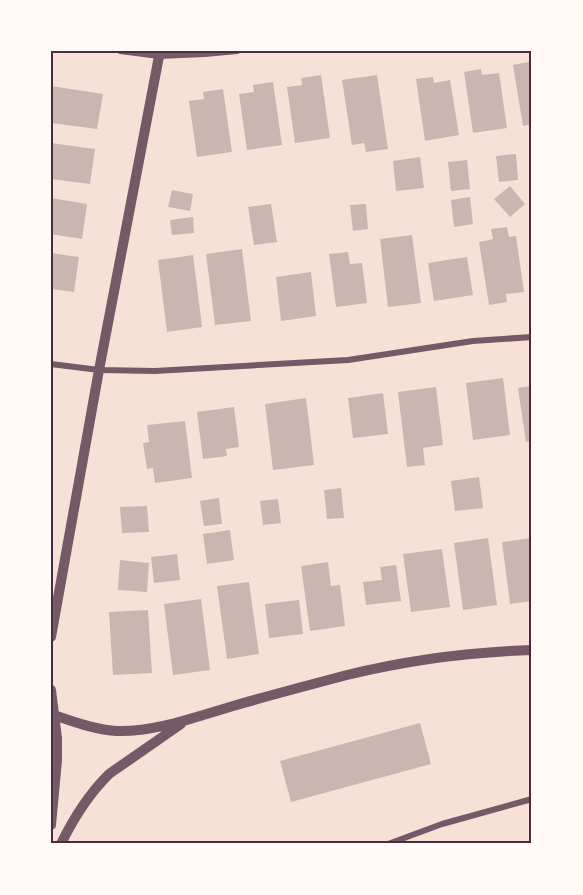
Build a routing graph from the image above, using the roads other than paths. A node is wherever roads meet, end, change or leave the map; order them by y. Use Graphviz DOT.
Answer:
graph roads {
  1 [pos="120,51"];
  2 [pos="237,51"];
  3 [pos="160,54"];
  4 [pos="532,337"];
  5 [pos="51,364"];
  6 [pos="99,370"];
  7 [pos="51,637"];
  8 [pos="532,650"];
  9 [pos="51,690"];
  10 [pos="53,715"];
  11 [pos="188,719"];
  12 [pos="532,799"];
  13 [pos="51,825"];
  14 [pos="61,844"];
  15 [pos="388,844"];
  1 -- 3 [label="street"];
  2 -- 3 [label="street"];
  3 -- 6 [label="street"];
  4 -- 6 [label="street"];
  5 -- 6 [label="street"];
  6 -- 7 [label="street"];
  8 -- 11 [label="street"];
  9 -- 10 [label="street"];
  10 -- 11 [label="street"];
  10 -- 13 [label="street"];
  11 -- 14 [label="street"];
  12 -- 15 [label="street"];
}
